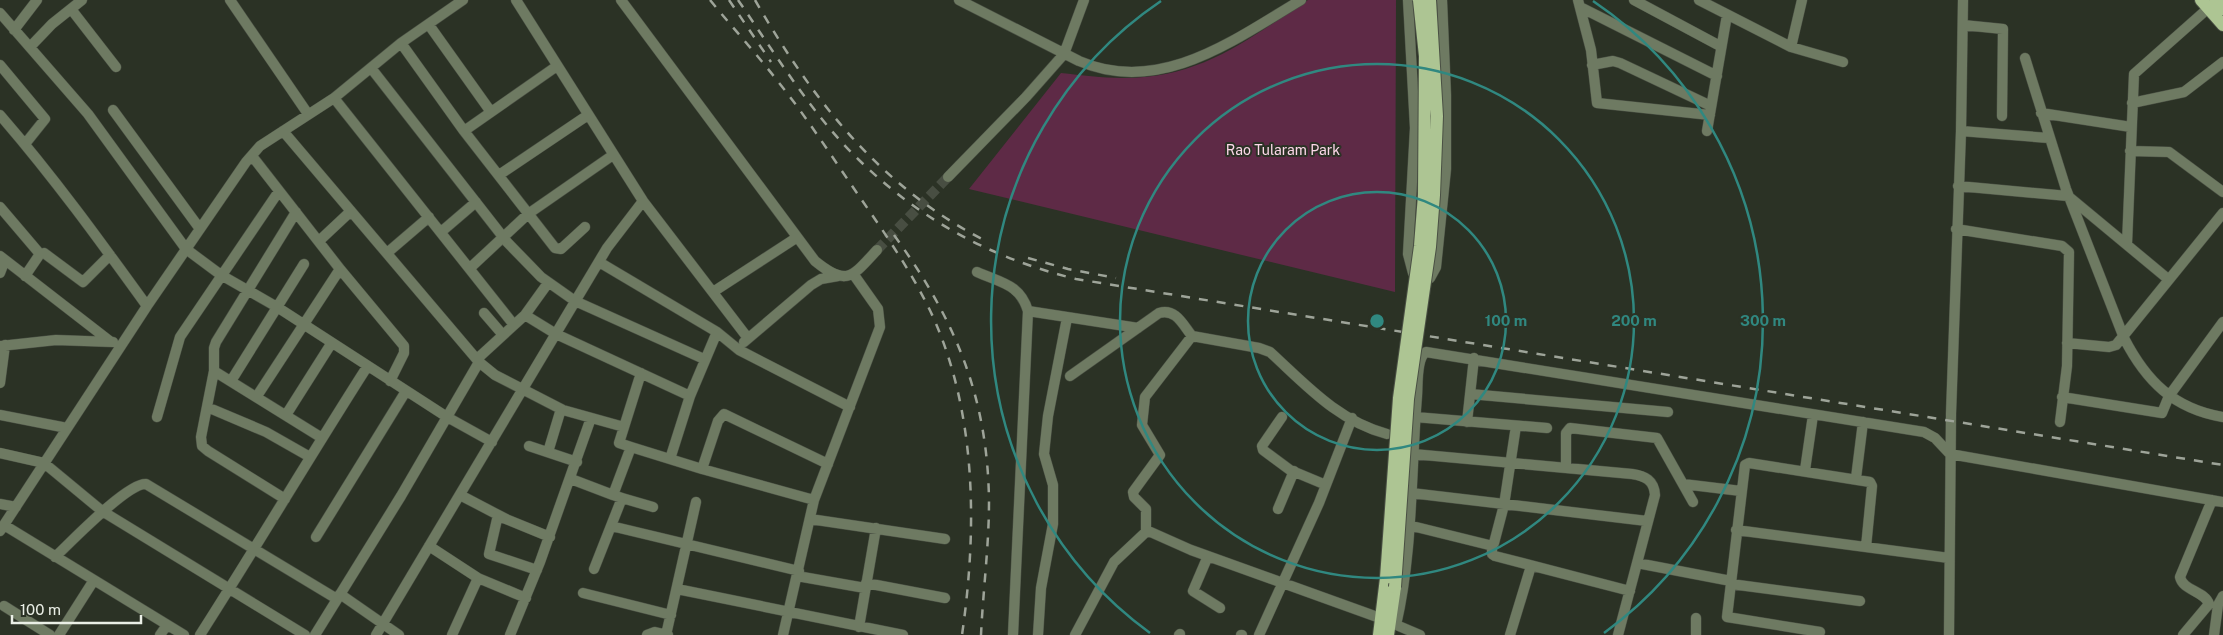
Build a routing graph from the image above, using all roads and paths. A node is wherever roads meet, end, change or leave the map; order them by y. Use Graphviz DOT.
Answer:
graph roads {
  1 [pos="37,0"];
  2 [pos="82,0"];
  3 [pos="230,0"];
  4 [pos="463,0"];
  5 [pos="516,0"];
  6 [pos="621,0"];
  7 [pos="959,0"];
  8 [pos="1084,0"];
  9 [pos="1301,0"];
  10 [pos="1408,0"];
  11 [pos="1419,0"];
  12 [pos="1430,0"];
  13 [pos="1442,0"];
  14 [pos="1634,0"];
  15 [pos="1699,0"];
  16 [pos="1802,0"];
  17 [pos="1963,0"];
  18 [pos="1579,2"];
  19 [pos="2213,4"];
  20 [pos="71,9"];
  21 [pos="0,13"];
  22 [pos="1727,15"];
  23 [pos="429,25"];
  24 [pos="1962,25"];
  25 [pos="2223,25"];
  26 [pos="14,30"];
  27 [pos="401,43"];
  28 [pos="1720,46"];
  29 [pos="30,48"];
  30 [pos="1791,48"];
  31 [pos="1064,54"];
  32 [pos="2025,58"];
  33 [pos="1843,62"];
  34 [pos="2223,62"];
  35 [pos="0,65"];
  36 [pos="557,66"];
  37 [pos="1592,66"];
  38 [pos="116,68"];
  39 [pos="371,68"];
  40 [pos="1716,76"];
  41 [pos="334,98"];
  42 [pos="2132,103"];
  43 [pos="113,110"];
  44 [pos="1710,110"];
  45 [pos="491,112"];
  46 [pos="2041,113"];
  47 [pos="308,114"];
  48 [pos="0,115"];
  49 [pos="588,115"];
  50 [pos="2002,116"];
  51 [pos="2131,127"];
  52 [pos="283,131"];
  53 [pos="464,131"];
  54 [pos="1707,131"];
  55 [pos="1961,131"];
  56 [pos="2049,138"];
  57 [pos="25,144"];
  58 [pos="2130,151"];
  59 [pos="613,155"];
  60 [pos="252,156"];
  61 [pos="499,175"];
  62 [pos="948,177"];
  63 [pos="1958,186"];
  64 [pos="279,191"];
  65 [pos="2223,192"];
  66 [pos="2068,196"];
  67 [pos="642,200"];
  68 [pos="476,202"];
  69 [pos="0,207"];
  70 [pos="351,211"];
  71 [pos="296,212"];
  72 [pos="2223,213"];
  73 [pos="528,214"];
  74 [pos="429,217"];
  75 [pos="585,227"];
  76 [pos="200,229"];
  77 [pos="1956,229"];
  78 [pos="441,232"];
  79 [pos="503,236"];
  80 [pos="796,238"];
  81 [pos="319,241"];
  82 [pos="2127,244"];
  83 [pos="186,249"];
  84 [pos="877,250"];
  85 [pos="387,253"];
  86 [pos="40,254"];
  87 [pos="110,255"];
  88 [pos="3,258"];
  89 [pos="599,262"];
  90 [pos="304,264"];
  91 [pos="470,268"];
  92 [pos="340,269"];
  93 [pos="977,272"];
  94 [pos="0,273"];
  95 [pos="221,275"];
  96 [pos="854,275"];
  97 [pos="25,276"];
  98 [pos="838,276"];
  99 [pos="2168,279"];
  100 [pos="548,283"];
  101 [pos="248,290"];
  102 [pos="713,292"];
  103 [pos="575,301"];
  104 [pos="147,306"];
  105 [pos="277,307"];
  106 [pos="1028,311"];
  107 [pos="484,313"];
  108 [pos="524,314"];
  109 [pos="1067,318"];
  110 [pos="2223,322"];
  111 [pos="514,325"];
  112 [pos="304,326"];
  113 [pos="1138,328"];
  114 [pos="717,332"];
  115 [pos="556,334"];
  116 [pos="502,335"];
  117 [pos="1192,336"];
  118 [pos="747,337"];
  119 [pos="2124,338"];
  120 [pos="111,342"];
  121 [pos="124,342"];
  122 [pos="2067,343"];
  123 [pos="332,344"];
  124 [pos="2,346"];
  125 [pos="739,350"];
  126 [pos="1474,358"];
  127 [pos="704,359"];
  128 [pos="478,361"];
  129 [pos="367,367"];
  130 [pos="214,370"];
  131 [pos="641,373"];
  132 [pos="1070,376"];
  133 [pos="231,381"];
  134 [pos="390,381"];
  135 [pos="0,383"];
  136 [pos="523,390"];
  137 [pos="406,391"];
  138 [pos="1470,394"];
  139 [pos="258,396"];
  140 [pos="690,396"];
  141 [pos="2169,396"];
  142 [pos="2062,397"];
  143 [pos="850,406"];
  144 [pos="207,407"];
  145 [pos="561,409"];
  146 [pos="1668,412"];
  147 [pos="0,415"];
  148 [pos="286,415"];
  149 [pos="1813,415"];
  150 [pos="2222,415"];
  151 [pos="157,417"];
  152 [pos="447,417"];
  153 [pos="1282,417"];
  154 [pos="1416,417"];
  155 [pos="591,418"];
  156 [pos="1352,418"];
  157 [pos="1467,422"];
  158 [pos="1863,422"];
  159 [pos="2060,422"];
  160 [pos="1516,426"];
  161 [pos="624,427"];
  162 [pos="67,428"];
  163 [pos="1546,428"];
  164 [pos="1387,434"];
  165 [pos="322,438"];
  166 [pos="492,442"];
  167 [pos="529,446"];
  168 [pos="631,447"];
  169 [pos="548,452"];
  170 [pos="0,453"];
  171 [pos="1413,454"];
  172 [pos="1950,454"];
  173 [pos="310,457"];
  174 [pos="670,460"];
  175 [pos="577,462"];
  176 [pos="1511,462"];
  177 [pos="44,463"];
  178 [pos="828,464"];
  179 [pos="1566,467"];
  180 [pos="702,469"];
  181 [pos="1805,470"];
  182 [pos="1294,471"];
  183 [pos="1856,478"];
  184 [pos="571,479"];
  185 [pos="1683,484"];
  186 [pos="1326,486"];
  187 [pos="1741,491"];
  188 [pos="1411,493"];
  189 [pos="460,495"];
  190 [pos="618,496"];
  191 [pos="285,499"];
  192 [pos="814,500"];
  193 [pos="2212,500"];
  194 [pos="696,502"];
  195 [pos="1693,502"];
  196 [pos="2223,502"];
  197 [pos="0,504"];
  198 [pos="1504,505"];
  199 [pos="16,507"];
  200 [pos="653,507"];
  201 [pos="1278,509"];
  202 [pos="102,511"];
  203 [pos="498,515"];
  204 [pos="810,518"];
  205 [pos="1647,522"];
  206 [pos="1408,525"];
  207 [pos="611,526"];
  208 [pos="2,528"];
  209 [pos="876,528"];
  210 [pos="1736,530"];
  211 [pos="1148,531"];
  212 [pos="550,537"];
  213 [pos="316,538"];
  214 [pos="945,540"];
  215 [pos="686,545"];
  216 [pos="429,546"];
  217 [pos="1490,546"];
  218 [pos="1866,547"];
  219 [pos="255,550"];
  220 [pos="1208,556"];
  221 [pos="55,557"];
  222 [pos="1949,558"];
  223 [pos="1637,563"];
  224 [pos="1531,566"];
  225 [pos="594,569"];
  226 [pos="537,570"];
  227 [pos="798,573"];
  228 [pos="478,578"];
  229 [pos="94,580"];
  230 [pos="1731,582"];
  231 [pos="1391,583"];
  232 [pos="1282,584"];
  233 [pos="866,586"];
  234 [pos="230,589"];
  235 [pos="677,589"];
  236 [pos="1630,591"];
  237 [pos="583,593"];
  238 [pos="338,596"];
  239 [pos="2223,596"];
  240 [pos="526,598"];
  241 [pos="944,598"];
  242 [pos="1860,601"];
  243 [pos="4,606"];
  244 [pos="1220,608"];
  245 [pos="789,612"];
  246 [pos="671,615"];
  247 [pos="2219,617"];
  248 [pos="1696,618"];
  249 [pos="383,624"];
  250 [pos="842,624"];
  251 [pos="167,625"];
  252 [pos="1389,625"];
  253 [pos="859,626"];
  254 [pos="1820,632"];
  255 [pos="50,635"];
  256 [pos="59,635"];
  257 [pos="160,635"];
  258 [pos="184,635"];
  259 [pos="200,635"];
  260 [pos="305,635"];
  261 [pos="314,635"];
  262 [pos="376,635"];
  263 [pos="399,635"];
  264 [pos="452,635"];
  265 [pos="510,635"];
  266 [pos="647,635"];
  267 [pos="667,635"];
  268 [pos="783,635"];
  269 [pos="839,635"];
  270 [pos="904,635"];
  271 [pos="1013,635"];
  272 [pos="1038,635"];
  273 [pos="1075,635"];
  274 [pos="1260,635"];
  275 [pos="1379,635"];
  276 [pos="1420,635"];
  277 [pos="1510,635"];
  278 [pos="1618,635"];
  279 [pos="1696,635"];
  280 [pos="1949,635"];
  281 [pos="2183,635"];
  282 [pos="2214,635"];
  1 -- 26 [label="street"];
  2 -- 20 [label="street"];
  3 -- 47 [label="street"];
  4 -- 23 [label="street"];
  5 -- 36 [label="street"];
  6 -- 80 [label="street"];
  7 -- 31 [label="street"];
  8 -- 31 [label="street"];
  9 -- 31 [label="street"];
  10 -- 13 [label="street"];
  11 -- 231 [label="main road, bridge"];
  12 -- 231 [label="main road, bridge"];
  14 -- 28 [label="street"];
  15 -- 22 [label="street"];
  16 -- 30 [label="street"];
  17 -- 24 [label="street"];
  18 -- 37 [label="street"];
  18 -- 40 [label="street"];
  19 -- 25 [label="main road"];
  19 -- 42 [label="street"];
  20 -- 29 [label="street"];
  20 -- 38 [label="street"];
  21 -- 26 [label="street"];
  22 -- 28 [label="street"];
  22 -- 30 [label="street"];
  23 -- 27 [label="street"];
  23 -- 45 [label="street"];
  24 -- 50 [label="street"];
  24 -- 55 [label="street"];
  26 -- 29 [label="street"];
  27 -- 39 [label="street"];
  27 -- 53 [label="street"];
  28 -- 40 [label="street"];
  29 -- 83 [label="street"];
  30 -- 33 [label="street"];
  31 -- 62 [label="street"];
  32 -- 46 [label="street"];
  34 -- 42 [label="street"];
  35 -- 57 [label="street"];
  36 -- 45 [label="street"];
  36 -- 49 [label="street"];
  37 -- 44 [label="street"];
  37 -- 44 [label="street"];
  39 -- 41 [label="street"];
  39 -- 68 [label="street"];
  40 -- 44 [label="street"];
  41 -- 47 [label="street"];
  41 -- 74 [label="street"];
  42 -- 51 [label="street"];
  43 -- 76 [label="street"];
  44 -- 54 [label="street"];
  45 -- 53 [label="street"];
  46 -- 51 [label="street"];
  46 -- 56 [label="street"];
  47 -- 52 [label="street"];
  48 -- 57 [label="street"];
  49 -- 59 [label="street"];
  49 -- 61 [label="street"];
  51 -- 58 [label="street"];
  52 -- 60 [label="street"];
  52 -- 70 [label="street"];
  53 -- 61 [label="street"];
  55 -- 56 [label="street"];
  55 -- 63 [label="street"];
  56 -- 66 [label="street"];
  57 -- 87 [label="street"];
  58 -- 65 [label="street"];
  58 -- 82 [label="street"];
  59 -- 67 [label="street"];
  59 -- 73 [label="street"];
  60 -- 64 [label="street"];
  60 -- 76 [label="street"];
  61 -- 73 [label="street"];
  63 -- 66 [label="street"];
  63 -- 77 [label="street"];
  64 -- 71 [label="street"];
  64 -- 95 [label="street"];
  66 -- 82 [label="street"];
  66 -- 119 [label="street"];
  67 -- 89 [label="street"];
  67 -- 102 [label="street"];
  68 -- 78 [label="street"];
  68 -- 79 [label="street"];
  69 -- 86 [label="street"];
  70 -- 81 [label="street"];
  70 -- 85 [label="street"];
  71 -- 81 [label="street"];
  71 -- 101 [label="street"];
  72 -- 99 [label="street"];
  73 -- 75 [label="street"];
  73 -- 79 [label="street"];
  74 -- 78 [label="street"];
  74 -- 85 [label="street"];
  76 -- 83 [label="street"];
  77 -- 122 [label="street"];
  77 -- 172 [label="street"];
  78 -- 91 [label="street"];
  79 -- 91 [label="street"];
  79 -- 100 [label="street"];
  80 -- 98 [label="street"];
  80 -- 102 [label="street"];
  81 -- 92 [label="street"];
  82 -- 99 [label="street"];
  83 -- 95 [label="street"];
  83 -- 104 [label="street"];
  84 -- 96 [label="street"];
  85 -- 128 [label="street"];
  86 -- 87 [label="street"];
  86 -- 97 [label="street"];
  87 -- 104 [label="street"];
  88 -- 94 [label="street"];
  88 -- 97 [label="street"];
  89 -- 103 [label="street"];
  89 -- 114 [label="street"];
  90 -- 105 [label="street"];
  91 -- 111 [label="street"];
  92 -- 112 [label="street"];
  92 -- 134 [label="street"];
  93 -- 106 [label="street"];
  95 -- 101 [label="street"];
  95 -- 151 [label="street"];
  96 -- 98 [label="street"];
  96 -- 143 [label="street"];
  97 -- 120 [label="street"];
  98 -- 118 [label="street"];
  99 -- 119 [label="street"];
  100 -- 103 [label="street"];
  100 -- 108 [label="street"];
  101 -- 105 [label="street"];
  101 -- 130 [label="street"];
  102 -- 118 [label="street"];
  103 -- 115 [label="street"];
  103 -- 127 [label="street"];
  104 -- 121 [label="street"];
  105 -- 112 [label="street"];
  105 -- 133 [label="street"];
  106 -- 109 [label="street"];
  106 -- 271 [label="street"];
  107 -- 116 [label="street"];
  108 -- 111 [label="street"];
  108 -- 115 [label="street"];
  109 -- 113 [label="street"];
  109 -- 272 [label="street"];
  110 -- 141 [label="street"];
  111 -- 116 [label="street"];
  112 -- 123 [label="street"];
  112 -- 139 [label="street"];
  113 -- 117 [label="street"];
  113 -- 132 [label="street"];
  114 -- 125 [label="street"];
  114 -- 127 [label="street"];
  115 -- 131 [label="street"];
  115 -- 136 [label="street"];
  116 -- 128 [label="street"];
  117 -- 156 [label="street"];
  117 -- 211 [label="street"];
  118 -- 125 [label="street"];
  119 -- 122 [label="street"];
  119 -- 141 [label="street"];
  120 -- 121 [label="street"];
  120 -- 124 [label="street"];
  121 -- 162 [label="street"];
  122 -- 142 [label="street"];
  123 -- 129 [label="street"];
  123 -- 148 [label="street"];
  124 -- 135 [label="street"];
  125 -- 143 [label="street"];
  126 -- 138 [label="street"];
  126 -- 149 [label="street"];
  126 -- 154 [label="street"];
  127 -- 140 [label="street"];
  128 -- 136 [label="street"];
  128 -- 152 [label="street"];
  129 -- 134 [label="street"];
  129 -- 165 [label="street"];
  130 -- 133 [label="street"];
  130 -- 144 [label="street"];
  131 -- 140 [label="street"];
  131 -- 161 [label="street"];
  133 -- 139 [label="street"];
  134 -- 137 [label="street"];
  136 -- 145 [label="street"];
  136 -- 166 [label="street"];
  137 -- 152 [label="street"];
  137 -- 213 [label="street"];
  138 -- 146 [label="street"];
  138 -- 157 [label="street"];
  139 -- 148 [label="street"];
  140 -- 174 [label="street"];
  141 -- 142 [label="street"];
  141 -- 150 [label="street"];
  142 -- 159 [label="street"];
  143 -- 178 [label="street"];
  144 -- 173 [label="street"];
  144 -- 191 [label="street"];
  145 -- 155 [label="street"];
  145 -- 169 [label="street"];
  147 -- 162 [label="street"];
  148 -- 165 [label="street"];
  149 -- 158 [label="street"];
  149 -- 181 [label="street"];
  152 -- 166 [label="street"];
  152 -- 238 [label="street"];
  153 -- 182 [label="street"];
  154 -- 157 [label="street"];
  154 -- 171 [label="street"];
  155 -- 161 [label="street"];
  155 -- 175 [label="street"];
  156 -- 164 [label="street"];
  156 -- 186 [label="street"];
  157 -- 160 [label="street"];
  158 -- 172 [label="street"];
  158 -- 183 [label="street"];
  160 -- 163 [label="street"];
  160 -- 176 [label="street"];
  161 -- 168 [label="street"];
  162 -- 177 [label="street"];
  165 -- 173 [label="street"];
  166 -- 189 [label="street"];
  167 -- 169 [label="street"];
  168 -- 174 [label="street"];
  168 -- 190 [label="street"];
  169 -- 175 [label="street"];
  170 -- 177 [label="street"];
  171 -- 176 [label="street"];
  171 -- 188 [label="street"];
  172 -- 193 [label="street"];
  172 -- 222 [label="street"];
  173 -- 191 [label="street"];
  174 -- 180 [label="street"];
  175 -- 184 [label="street"];
  176 -- 179 [label="street"];
  176 -- 198 [label="street"];
  177 -- 199 [label="street"];
  177 -- 202 [label="street"];
  178 -- 180 [label="street"];
  178 -- 192 [label="street"];
  179 -- 185 [label="street"];
  179 -- 205 [label="street"];
  180 -- 192 [label="street"];
  181 -- 183 [label="street"];
  181 -- 187 [label="street"];
  182 -- 186 [label="street"];
  182 -- 201 [label="street"];
  183 -- 218 [label="street"];
  184 -- 190 [label="street"];
  184 -- 212 [label="street"];
  185 -- 187 [label="street"];
  185 -- 195 [label="street"];
  186 -- 232 [label="street"];
  187 -- 210 [label="street"];
  188 -- 198 [label="street"];
  188 -- 206 [label="street"];
  189 -- 203 [label="street"];
  189 -- 216 [label="street"];
  190 -- 200 [label="street"];
  190 -- 207 [label="street"];
  191 -- 219 [label="street"];
  192 -- 204 [label="street"];
  193 -- 196 [label="street"];
  193 -- 281 [label="street"];
  194 -- 215 [label="street"];
  197 -- 199 [label="street"];
  198 -- 205 [label="street"];
  198 -- 217 [label="street"];
  199 -- 208 [label="street"];
  202 -- 219 [label="street"];
  202 -- 221 [label="street"];
  202 -- 234 [label="street"];
  203 -- 212 [label="street"];
  203 -- 226 [label="street"];
  204 -- 209 [label="street"];
  204 -- 227 [label="street"];
  205 -- 223 [label="street"];
  206 -- 217 [label="street"];
  206 -- 252 [label="street"];
  207 -- 215 [label="street"];
  207 -- 225 [label="street"];
  208 -- 221 [label="street"];
  209 -- 214 [label="street"];
  209 -- 233 [label="street"];
  210 -- 218 [label="street"];
  210 -- 230 [label="street"];
  211 -- 220 [label="street"];
  211 -- 273 [label="street"];
  212 -- 226 [label="street"];
  215 -- 227 [label="street"];
  215 -- 235 [label="street"];
  216 -- 228 [label="street"];
  216 -- 249 [label="street"];
  217 -- 224 [label="street"];
  218 -- 222 [label="street"];
  219 -- 234 [label="street"];
  219 -- 238 [label="street"];
  220 -- 232 [label="street"];
  220 -- 244 [label="street"];
  221 -- 229 [label="street"];
  222 -- 280 [label="street"];
  223 -- 230 [label="street"];
  223 -- 236 [label="street"];
  224 -- 236 [label="street"];
  224 -- 277 [label="street"];
  226 -- 240 [label="street"];
  227 -- 233 [label="street"];
  227 -- 245 [label="street"];
  228 -- 240 [label="street"];
  228 -- 264 [label="street"];
  229 -- 251 [label="street"];
  229 -- 256 [label="street"];
  230 -- 242 [label="street"];
  230 -- 254 [label="street"];
  231 -- 252 [label="main road"];
  232 -- 252 [label="street"];
  232 -- 274 [label="street"];
  233 -- 241 [label="street"];
  233 -- 253 [label="street"];
  234 -- 259 [label="street"];
  234 -- 260 [label="street"];
  235 -- 245 [label="street"];
  235 -- 246 [label="street"];
  236 -- 278 [label="street"];
  237 -- 246 [label="street"];
  238 -- 249 [label="street"];
  238 -- 261 [label="street"];
  239 -- 247 [label="street"];
  240 -- 265 [label="street"];
  243 -- 255 [label="street"];
  245 -- 250 [label="street"];
  245 -- 268 [label="street"];
  246 -- 267 [label="street"];
  247 -- 282 [label="street"];
  248 -- 279 [label="street"];
  249 -- 262 [label="street"];
  249 -- 263 [label="street"];
  250 -- 253 [label="street"];
  250 -- 269 [label="street"];
  251 -- 257 [label="street"];
  251 -- 258 [label="street"];
  252 -- 275 [label="main road"];
  252 -- 276 [label="street"];
  253 -- 270 [label="street"];
  266 -- 267 [label="street"];
}
